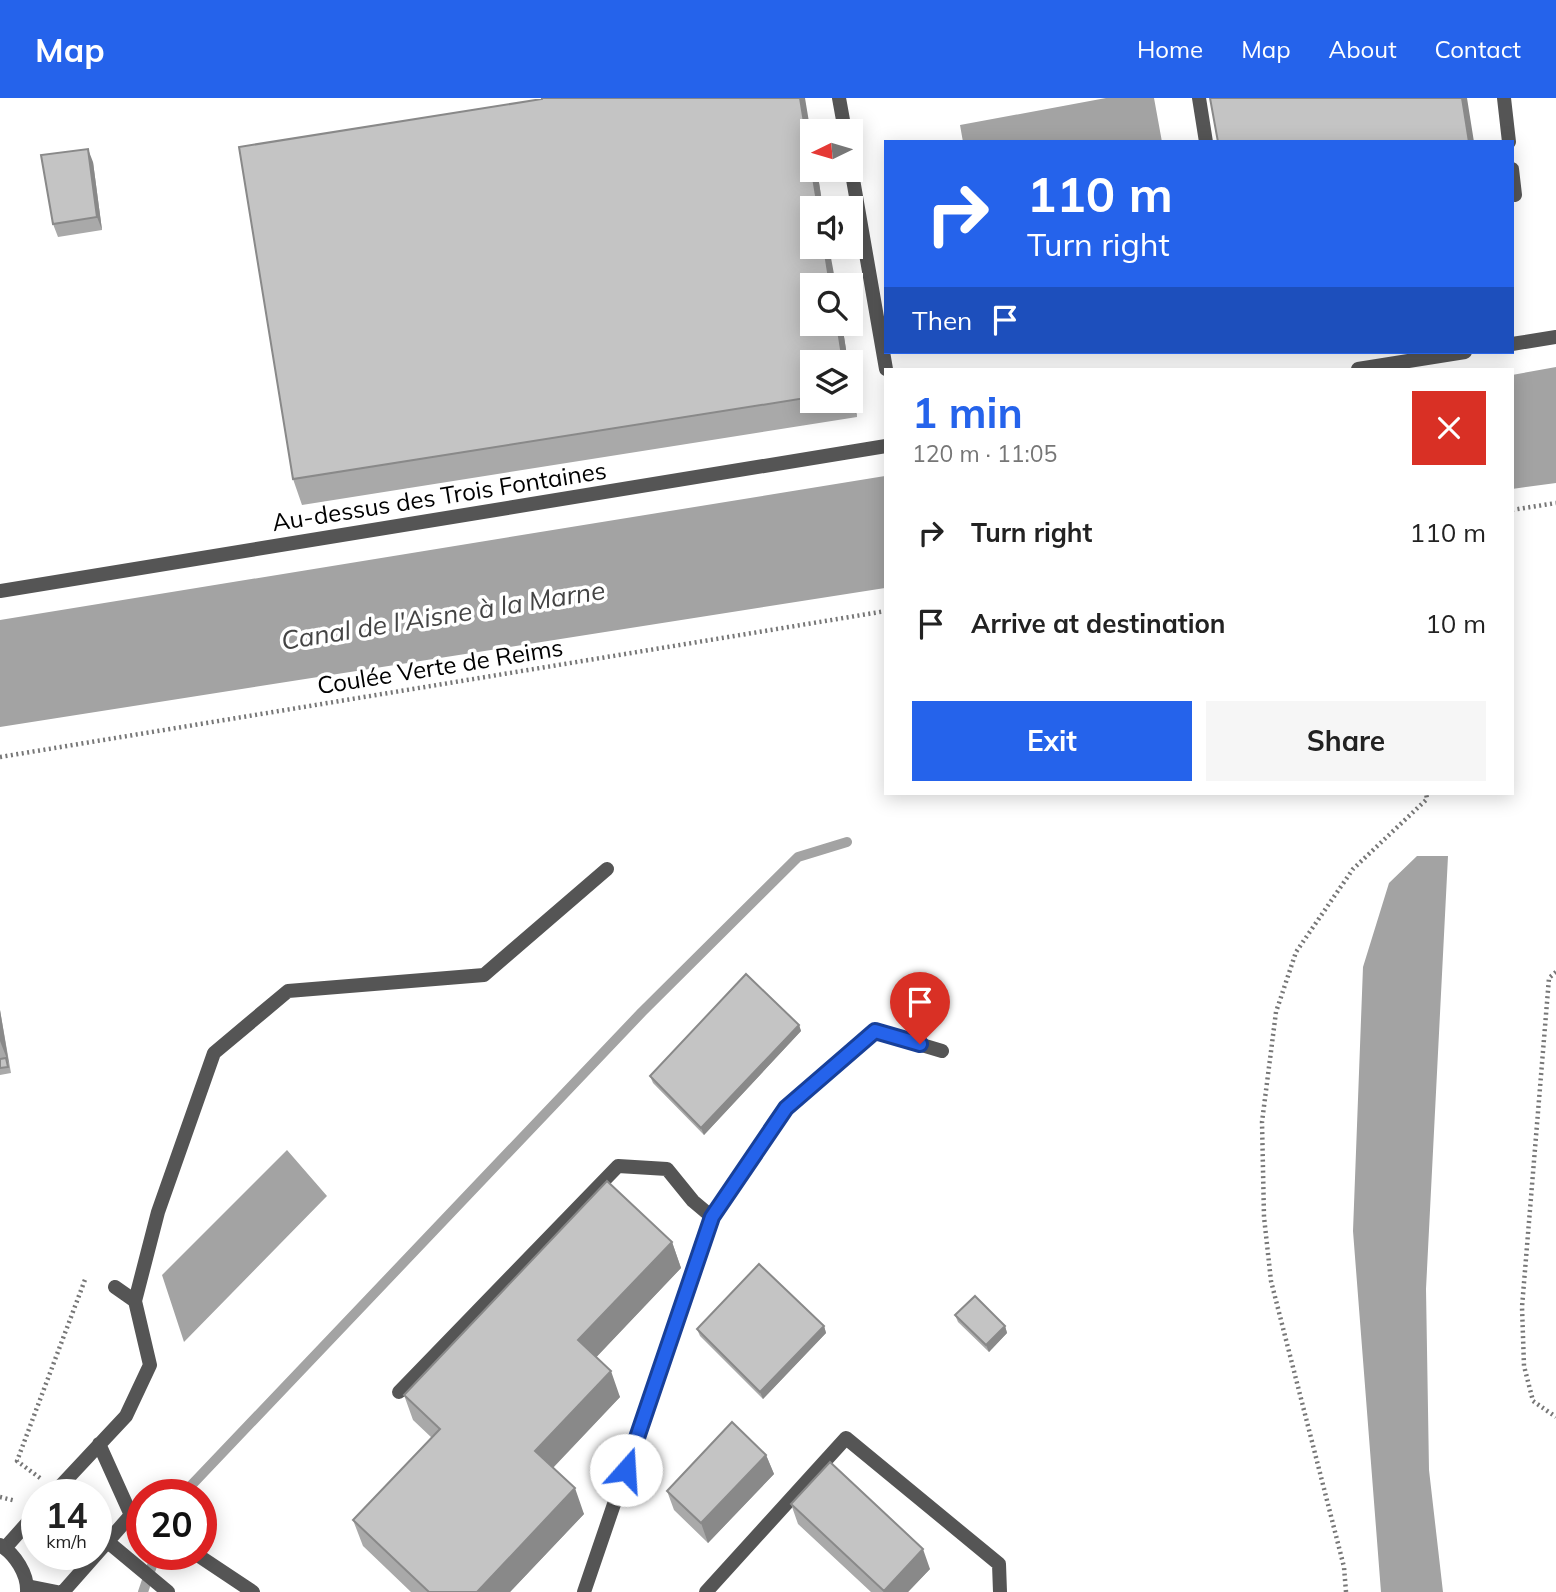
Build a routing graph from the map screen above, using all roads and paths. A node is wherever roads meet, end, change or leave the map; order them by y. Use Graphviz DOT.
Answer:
graph roads {
  1 [pos="839,98"];
  2 [pos="1199,98"];
  3 [pos="1504,98"];
  4 [pos="843,119"];
  5 [pos="1206,140"];
  6 [pos="1509,140"];
  7 [pos="853,182"];
  8 [pos="1514,186"];
  9 [pos="1515,195"];
  10 [pos="1556,337"];
  11 [pos="1514,344"];
  12 [pos="1452,354"];
  13 [pos="886,368"];
  14 [pos="1364,368"];
  15 [pos="884,446"];
  16 [pos="1556,503"];
  17 [pos="1514,510"];
  18 [pos="0,591"];
  19 [pos="884,611"];
  20 [pos="0,757"];
  21 [pos="1426,795"];
  22 [pos="607,869"];
  23 [pos="1556,972"];
  24 [pos="943,1051"];
  25 [pos="712,1217"];
  26 [pos="86,1277"];
  27 [pos="115,1287"];
  28 [pos="135,1301"];
  29 [pos="399,1392"];
  30 [pos="1556,1416"];
  31 [pos="99,1444"];
  32 [pos="39,1479"];
  33 [pos="66,1479"];
  34 [pos="126,1497"];
  35 [pos="126,1526"];
  36 [pos="21,1528"];
  37 [pos="112,1538"];
  38 [pos="2,1546"];
  39 [pos="112,1546"];
  40 [pos="217,1568"];
  41 [pos="82,1570"];
  42 [pos="27,1589"];
  43 [pos="165,1590"];
  44 [pos="57,1592"];
  45 [pos="63,1592"];
  46 [pos="253,1592"];
  47 [pos="584,1592"];
  48 [pos="705,1592"];
  49 [pos="1000,1592"];
  50 [pos="1346,1592"];
  1 -- 4 [label="street"];
  2 -- 5 [label="street"];
  3 -- 6 [label="street"];
  7 -- 13 [label="street"];
  8 -- 9 [label="street"];
  10 -- 11 [label="street"];
  12 -- 14 [label="street"];
  15 -- 18 [label="street, Au-dessus des Trois Fontaines"];
  16 -- 17 [label="path"];
  19 -- 20 [label="path, Coulée Verte de Reims"];
  21 -- 50 [label="path"];
  22 -- 28 [label="street"];
  23 -- 30 [label="path"];
  24 -- 25 [label="street"];
  25 -- 29 [label="street"];
  25 -- 47 [label="street"];
  26 -- 32 [label="path"];
  27 -- 28 [label="street"];
  28 -- 31 [label="street"];
  31 -- 33 [label="street"];
  31 -- 34 [label="street"];
  35 -- 37 [label="street"];
  36 -- 38 [label="street"];
  38 -- 42 [label="street"];
  39 -- 43 [label="street"];
  40 -- 46 [label="street"];
  41 -- 45 [label="street"];
  42 -- 44 [label="street"];
  48 -- 49 [label="street"];
}
